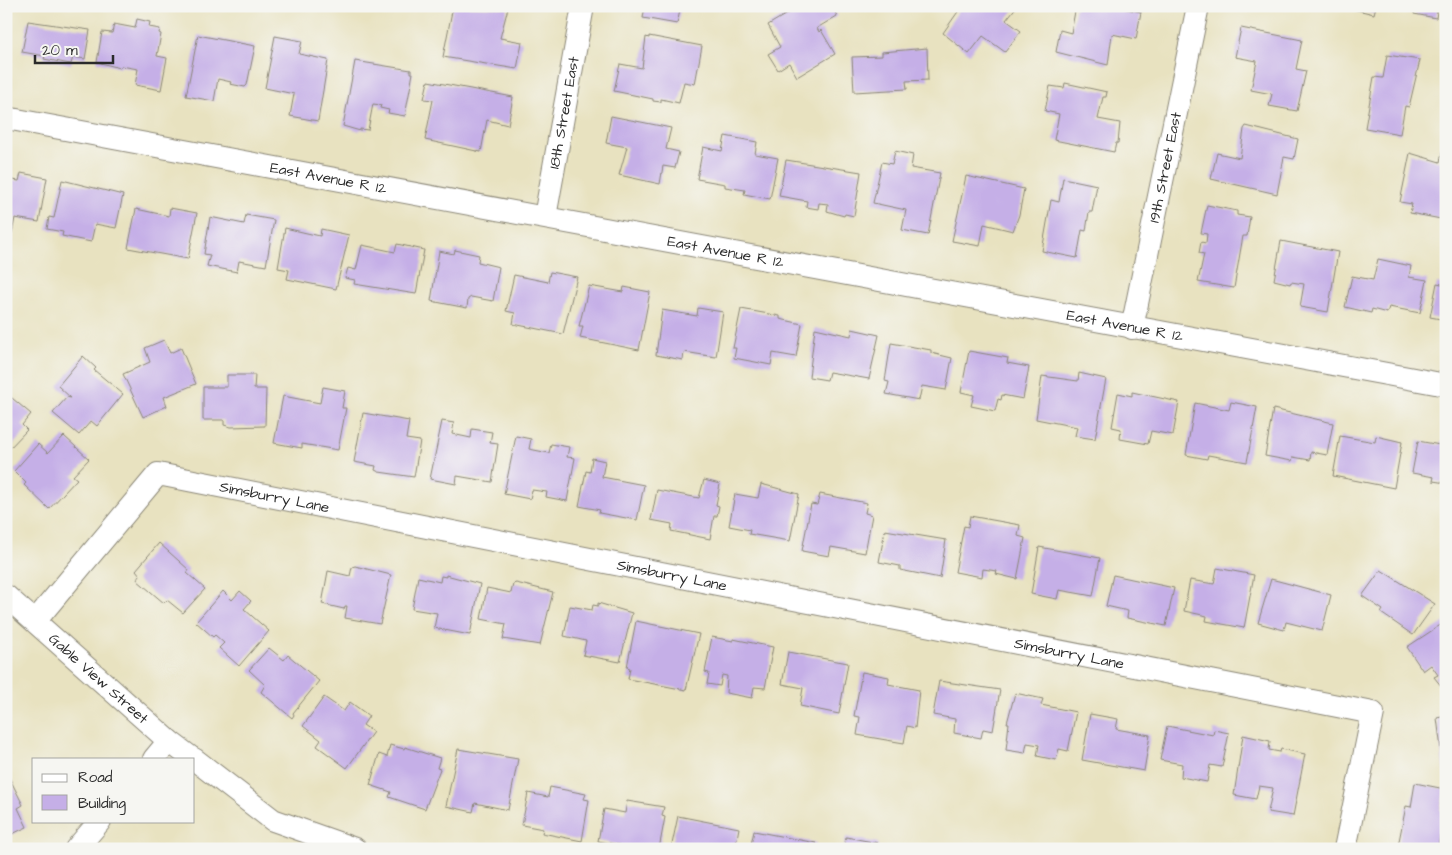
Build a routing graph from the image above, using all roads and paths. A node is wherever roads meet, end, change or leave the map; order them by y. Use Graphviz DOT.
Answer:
graph roads {
  1 [pos="583,6"];
  2 [pos="1198,6"];
  3 [pos="6,118"];
  4 [pos="544,217"];
  5 [pos="1132,328"];
  6 [pos="1446,385"];
  7 [pos="6,596"];
  8 [pos="36,620"];
  9 [pos="169,741"];
  10 [pos="155,758"];
  11 [pos="192,758"];
  12 [pos="195,761"];
  13 [pos="99,822"];
  14 [pos="76,849"];
  15 [pos="355,849"];
  16 [pos="1345,849"];
  1 -- 4 [label="street, 18th Street East"];
  2 -- 5 [label="street, 19th Street East"];
  3 -- 4 [label="street, East Avenue R 12"];
  4 -- 5 [label="street, East Avenue R 12"];
  5 -- 6 [label="street, East Avenue R 12"];
  7 -- 8 [label="street, Gable View Street"];
  8 -- 9 [label="street, Gable View Street"];
  8 -- 16 [label="street, Simsburry Lane"];
  9 -- 10 [label="street"];
  9 -- 11 [label="street, Gable View Street"];
  12 -- 15 [label="street, Gable View Street"];
  13 -- 14 [label="street"];
}
